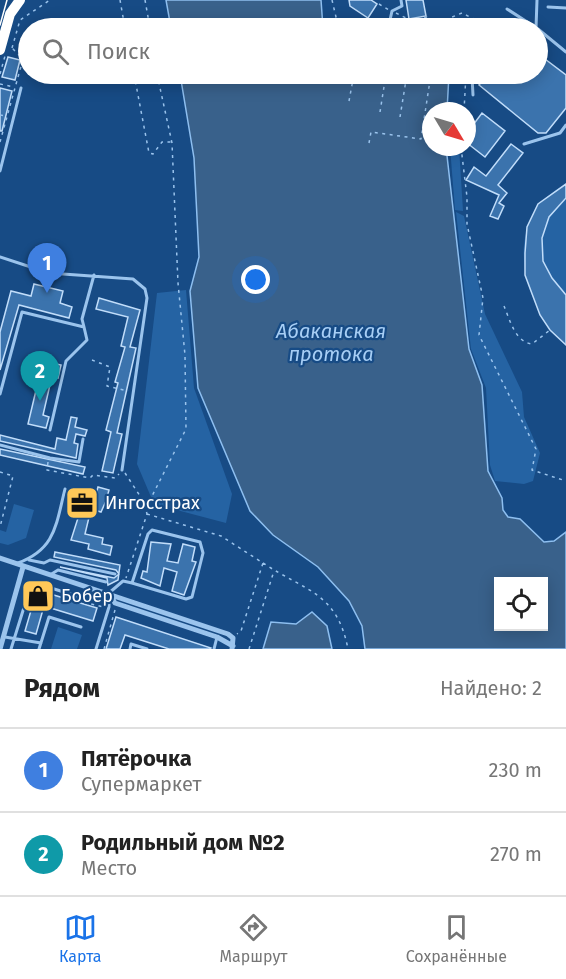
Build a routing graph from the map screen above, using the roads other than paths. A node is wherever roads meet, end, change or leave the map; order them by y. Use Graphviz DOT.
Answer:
graph roads {
  1 [pos="20,0"];
  2 [pos="401,0"];
  3 [pos="537,0"];
  4 [pos="548,7"];
  5 [pos="566,8"];
  6 [pos="507,9"];
  7 [pos="390,18"];
  8 [pos="520,18"];
  9 [pos="536,18"];
  10 [pos="548,38"];
  11 [pos="0,50"];
  12 [pos="566,52"];
  13 [pos="472,84"];
  14 [pos="21,88"];
  15 [pos="473,95"];
  16 [pos="566,125"];
  17 [pos="524,144"];
  18 [pos="0,171"];
  19 [pos="1,259"];
  20 [pos="94,275"];
  21 [pos="84,327"];
  22 [pos="0,394"];
  23 [pos="50,430"];
  24 [pos="83,440"];
  25 [pos="0,445"];
  26 [pos="122,470"];
  27 [pos="65,489"];
  28 [pos="0,558"];
  29 [pos="27,560"];
  30 [pos="16,563"];
  31 [pos="23,567"];
  32 [pos="115,574"];
  33 [pos="48,576"];
  34 [pos="106,582"];
  35 [pos="132,583"];
  36 [pos="109,593"];
  37 [pos="83,598"];
  38 [pos="81,627"];
  39 [pos="4,636"];
  40 [pos="217,637"];
  41 [pos="14,640"];
  42 [pos="41,643"];
  43 [pos="232,648"];
  44 [pos="0,649"];
  45 [pos="11,649"];
  46 [pos="39,649"];
  47 [pos="96,649"];
  48 [pos="130,649"];
  49 [pos="147,649"];
  50 [pos="214,649"];
  1 -- 11 [label="highway"];
  2 -- 7 [label="lane"];
  3 -- 9 [label="lane"];
  4 -- 5 [label="lane"];
  6 -- 8 [label="lane"];
  10 -- 12 [label="lane"];
  13 -- 15 [label="lane"];
  14 -- 18 [label="lane"];
  16 -- 17 [label="lane"];
  19 -- 20 [label="lane"];
  20 -- 21 [label="lane"];
  20 -- 26 [label="lane"];
  21 -- 22 [label="lane"];
  21 -- 23 [label="lane"];
  24 -- 25 [label="lane"];
  27 -- 29 [label="lane"];
  28 -- 30 [label="street"];
  29 -- 30 [label="lane"];
  29 -- 32 [label="lane"];
  30 -- 31 [label="street"];
  31 -- 33 [label="street"];
  31 -- 39 [label="street"];
  33 -- 34 [label="lane"];
  33 -- 36 [label="street"];
  35 -- 35 [label="lane"];
  35 -- 36 [label="lane"];
  36 -- 40 [label="street"];
  36 -- 43 [label="street"];
  36 -- 47 [label="lane"];
  37 -- 41 [label="lane"];
  38 -- 42 [label="lane"];
  39 -- 41 [label="lane"];
  39 -- 44 [label="street"];
  40 -- 43 [label="street"];
  40 -- 50 [label="lane"];
  41 -- 42 [label="lane"];
  41 -- 45 [label="lane"];
  42 -- 46 [label="lane"];
  48 -- 49 [label="lane"];
}
